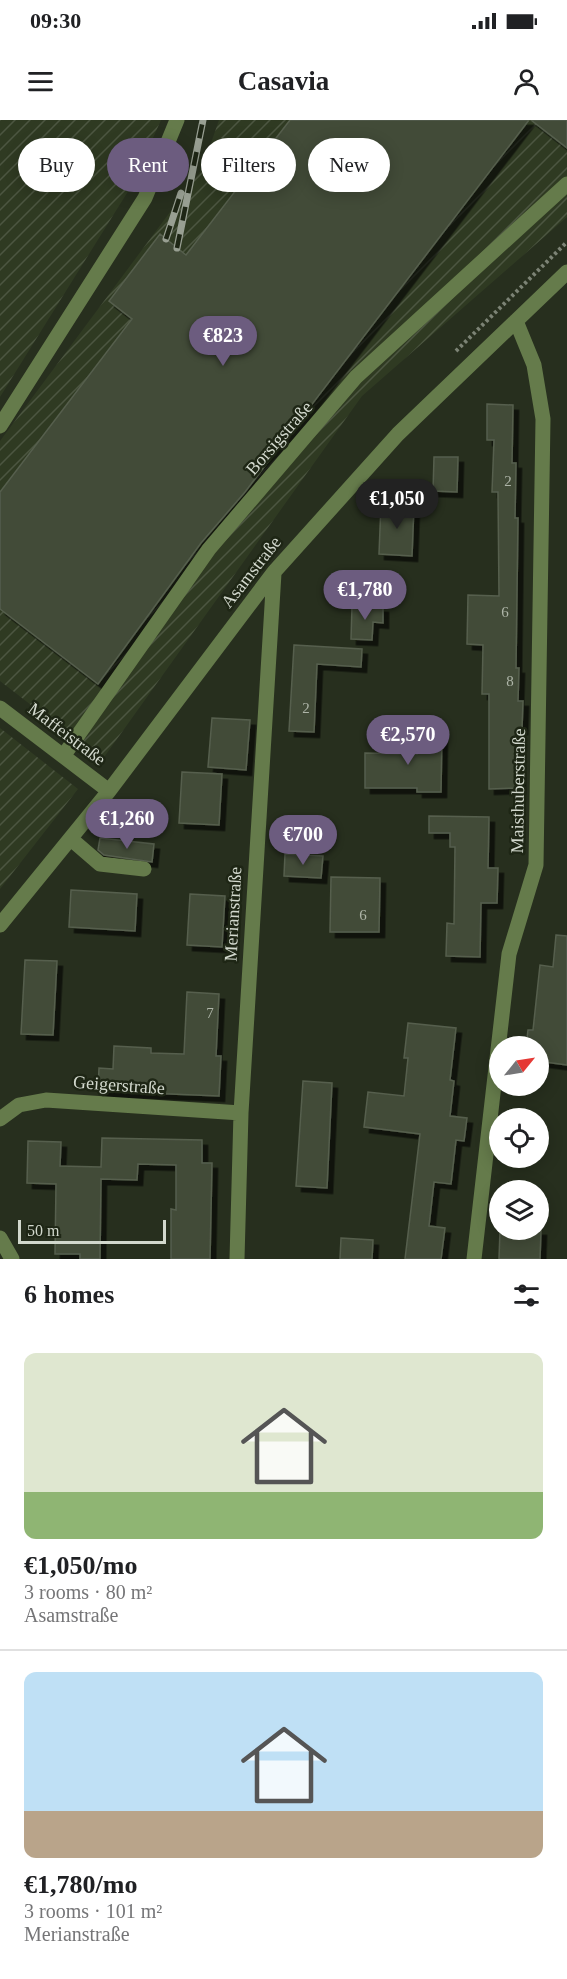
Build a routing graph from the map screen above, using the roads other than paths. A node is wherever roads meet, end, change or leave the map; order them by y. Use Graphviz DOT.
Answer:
graph roads {
  1 [pos="177,120"];
  2 [pos="567,184"];
  3 [pos="567,272"];
  4 [pos="516,321"];
  5 [pos="0,426"];
  6 [pos="274,573"];
  7 [pos="0,708"];
  8 [pos="64,755"];
  9 [pos="109,791"];
  10 [pos="71,840"];
  11 [pos="144,869"];
  12 [pos="0,925"];
  13 [pos="241,1113"];
  14 [pos="0,1119"];
  15 [pos="0,1238"];
  16 [pos="12,1259"];
  17 [pos="237,1259"];
  18 [pos="474,1259"];
  1 -- 5 [label="street"];
  2 -- 8 [label="street, Borsigstraße"];
  3 -- 4 [label="street, Asamstraße"];
  4 -- 6 [label="street, Asamstraße"];
  4 -- 18 [label="street, Maisthuberstraße"];
  6 -- 9 [label="street, Asamstraße"];
  6 -- 13 [label="street, Merianstraße"];
  7 -- 8 [label="street, Maffeistraße"];
  8 -- 9 [label="street, Maffeistraße"];
  9 -- 10 [label="street, Asamstraße"];
  10 -- 11 [label="street"];
  10 -- 12 [label="street, Asamstraße"];
  13 -- 14 [label="street, Geigerstraße"];
  13 -- 17 [label="street, Merianstraße"];
  15 -- 16 [label="street"];
}
